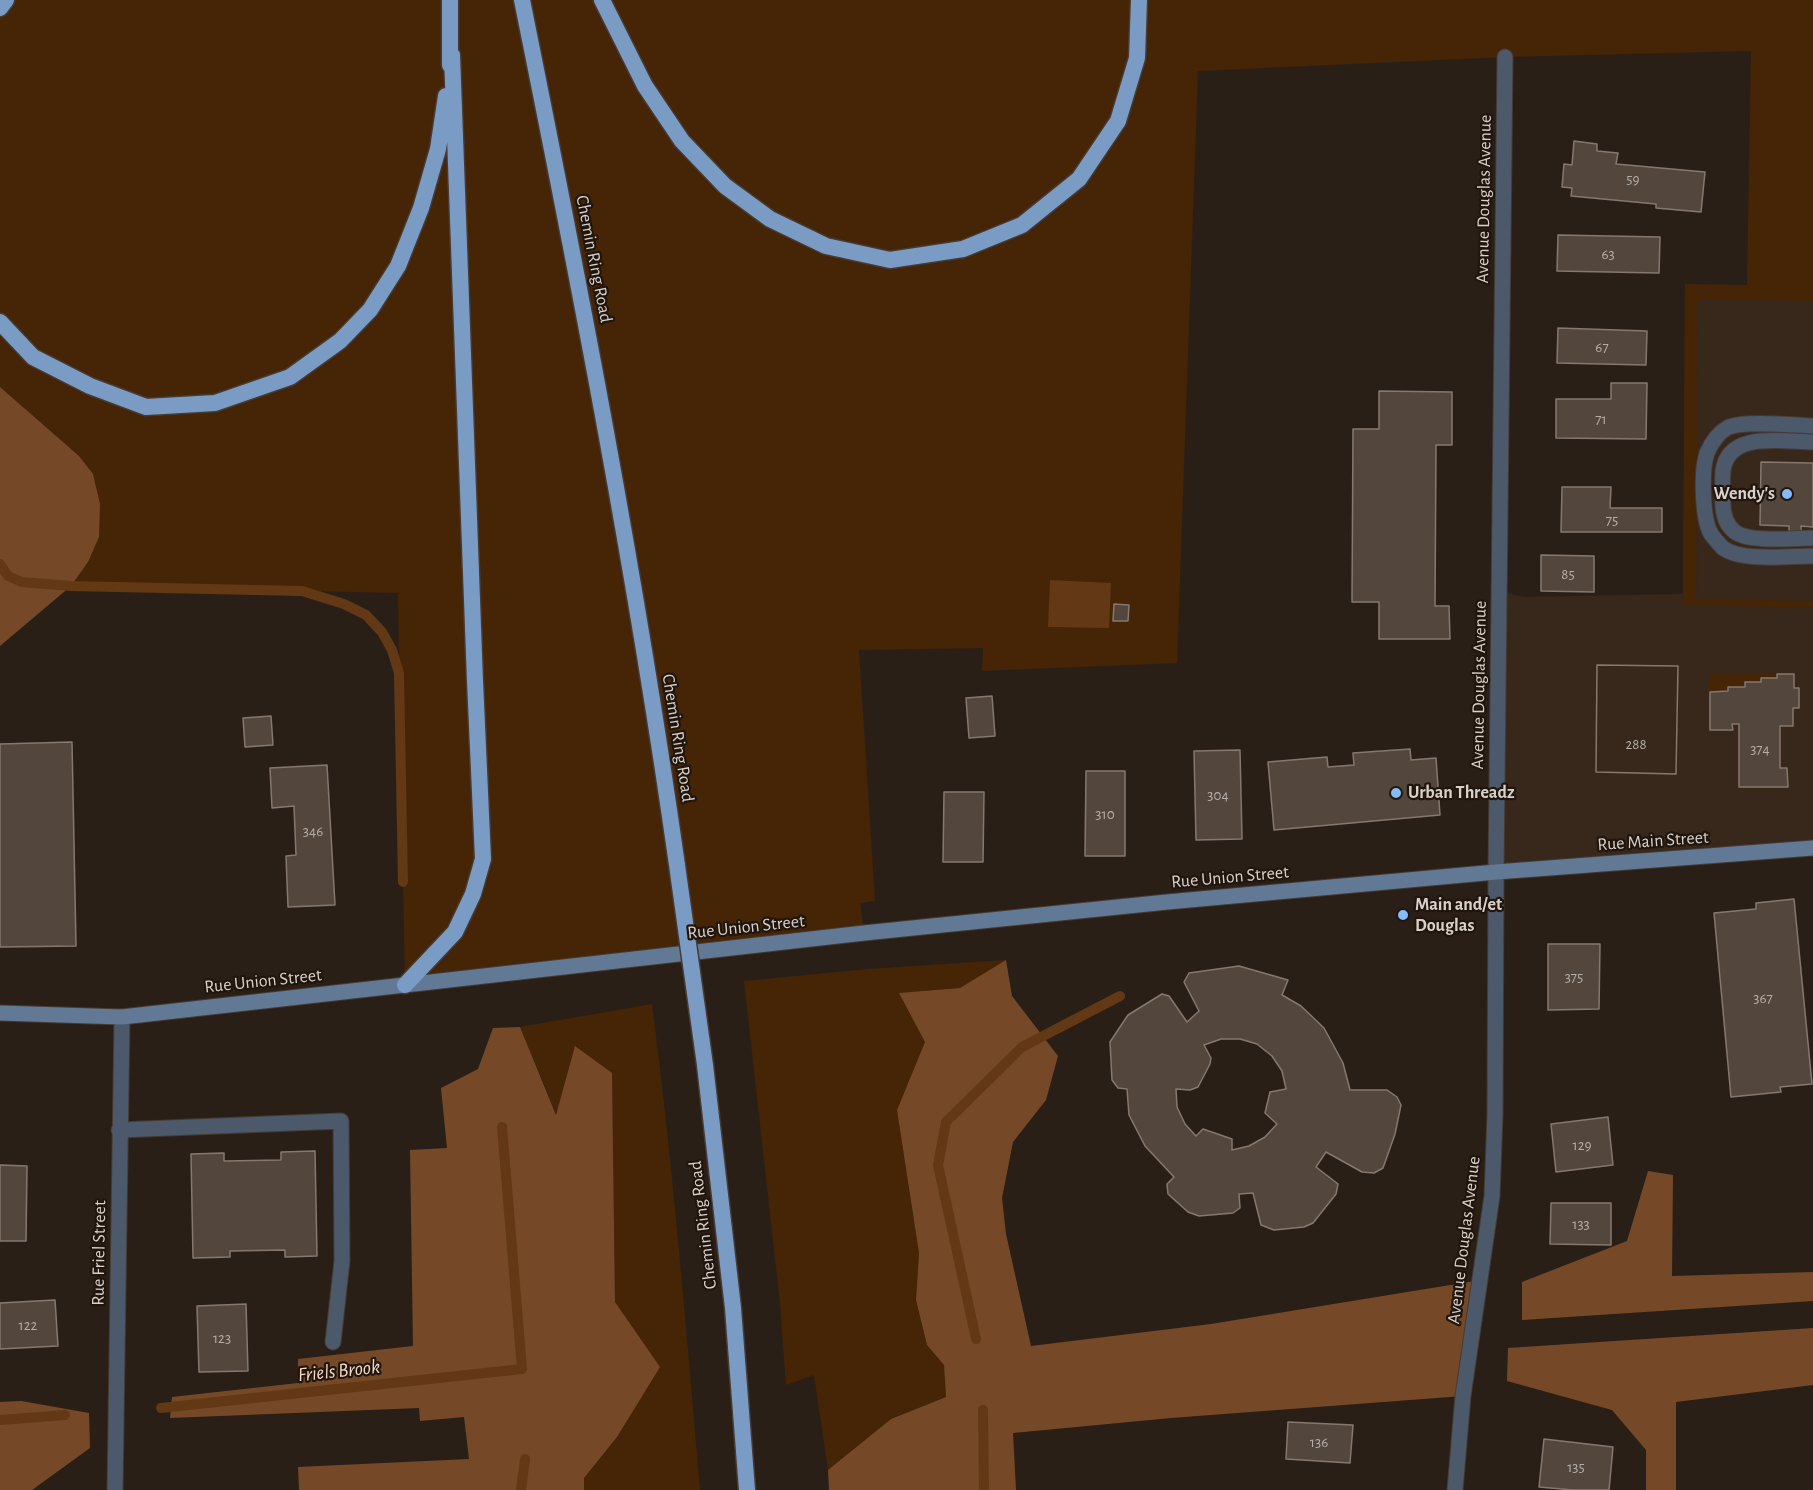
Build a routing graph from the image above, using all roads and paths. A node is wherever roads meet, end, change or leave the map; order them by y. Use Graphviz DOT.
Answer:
graph roads {
  1 [pos="6,0"];
  2 [pos="450,0"];
  3 [pos="522,0"];
  4 [pos="602,0"];
  5 [pos="1139,0"];
  6 [pos="0,8"];
  7 [pos="452,55"];
  8 [pos="1505,57"];
  9 [pos="0,322"];
  10 [pos="1813,426"];
  11 [pos="1813,442"];
  12 [pos="1813,538"];
  13 [pos="1813,556"];
  14 [pos="1813,848"];
  15 [pos="1496,872"];
  16 [pos="405,985"];
  17 [pos="0,1013"];
  18 [pos="122,1017"];
  19 [pos="119,1130"];
  20 [pos="333,1342"];
  21 [pos="115,1490"];
  22 [pos="747,1490"];
  23 [pos="1455,1490"];
  1 -- 6 [label="highway"];
  2 -- 7 [label="highway"];
  3 -- 22 [label="highway, Chemin Ring Road, bridge"];
  4 -- 5 [label="highway"];
  7 -- 9 [label="highway"];
  7 -- 16 [label="highway"];
  8 -- 15 [label="street, Avenue Douglas Avenue"];
  10 -- 13 [label="street"];
  11 -- 12 [label="street"];
  14 -- 15 [label="main road, Rue Main Street"];
  15 -- 16 [label="main road, Rue Union Street"];
  15 -- 23 [label="street, Avenue Douglas Avenue"];
  16 -- 18 [label="main road, Rue Union Street"];
  17 -- 18 [label="main road, Rue Union Street"];
  18 -- 19 [label="street, Rue Friel Street"];
  19 -- 20 [label="street"];
  19 -- 21 [label="street, Rue Friel Street"];
}
